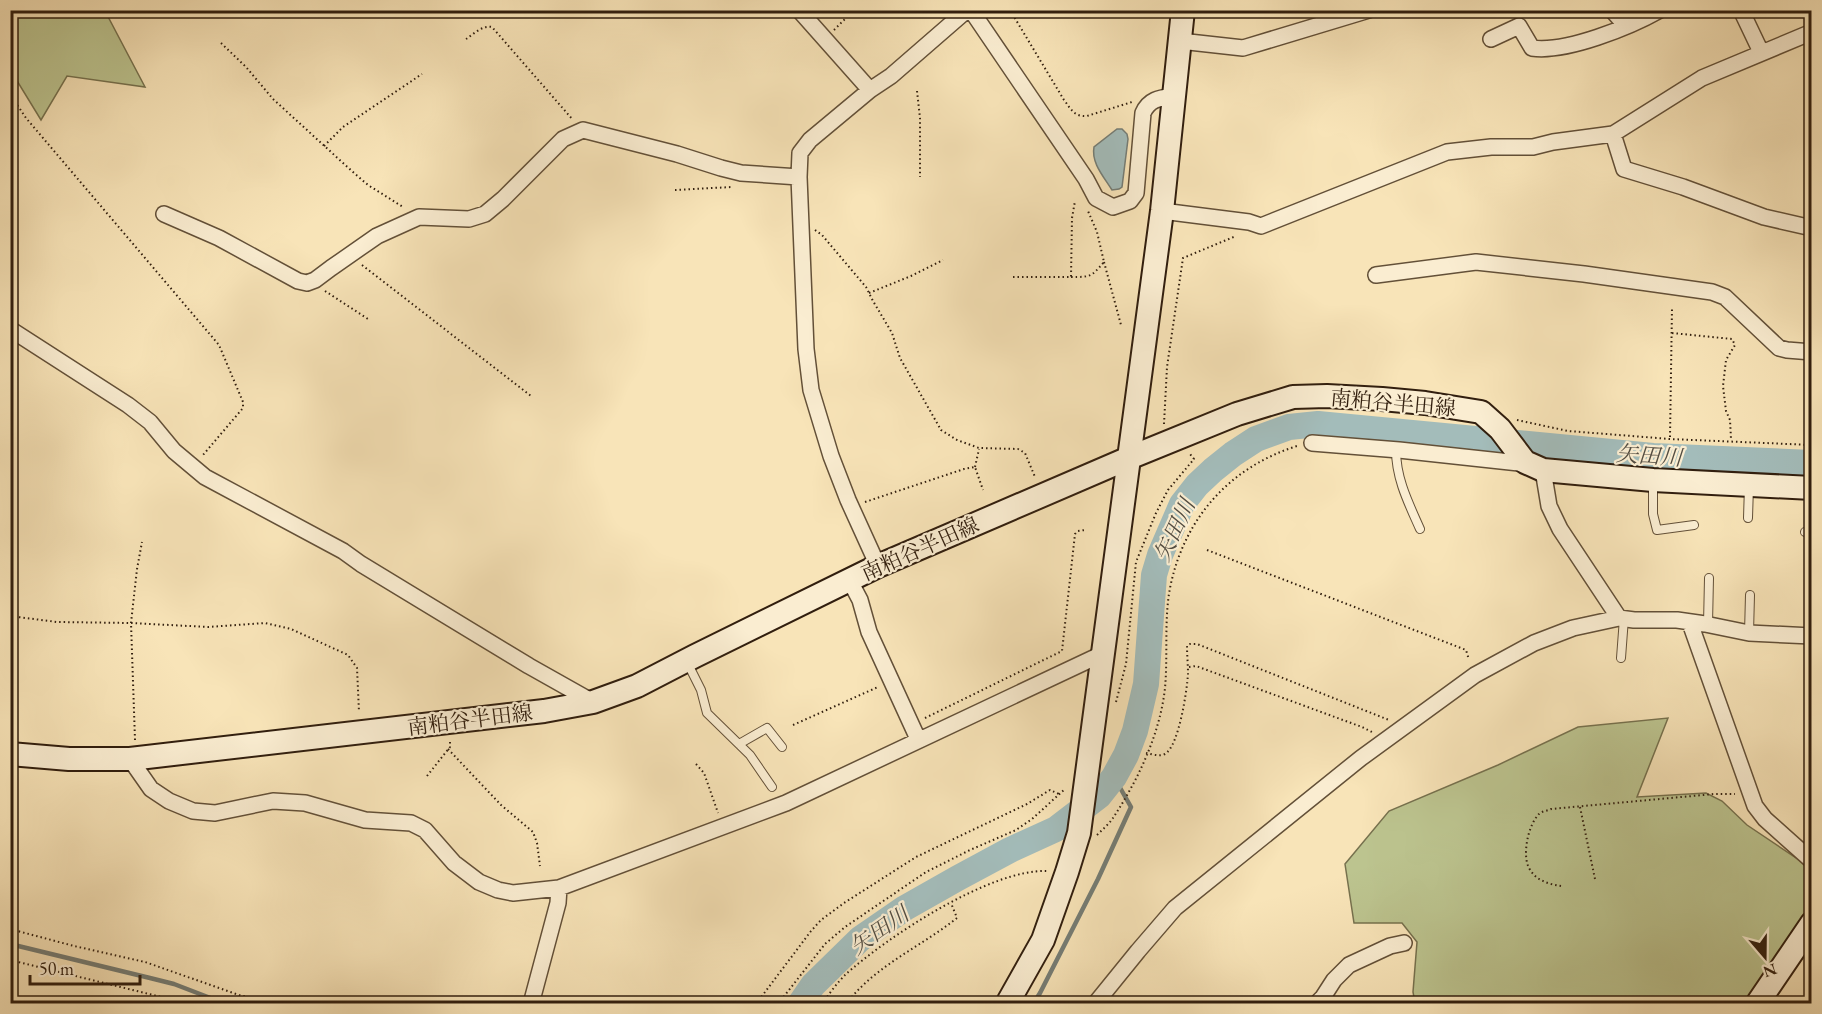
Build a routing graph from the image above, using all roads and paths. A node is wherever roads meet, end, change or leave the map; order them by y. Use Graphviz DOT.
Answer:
graph roads {
  1 [pos="799,10"];
  2 [pos="854,10"];
  3 [pos="969,10"];
  4 [pos="1010,10"];
  5 [pos="1183,10"];
  6 [pos="1369,10"];
  7 [pos="1612,10"];
  8 [pos="1660,10"];
  9 [pos="1741,10"];
  10 [pos="1626,26"];
  11 [pos="1812,32"];
  12 [pos="466,39"];
  13 [pos="825,39"];
  14 [pos="1491,39"];
  15 [pos="1180,41"];
  16 [pos="221,43"];
  17 [pos="1761,52"];
  18 [pos="422,74"];
  19 [pos="870,90"];
  20 [pos="917,91"];
  21 [pos="10,94"];
  22 [pos="1174,96"];
  23 [pos="1149,103"];
  24 [pos="584,130"];
  25 [pos="1613,134"];
  26 [pos="324,146"];
  27 [pos="799,177"];
  28 [pos="920,177"];
  29 [pos="1075,201"];
  30 [pos="1088,209"];
  31 [pos="1162,211"];
  32 [pos="164,214"];
  33 [pos="415,219"];
  34 [pos="801,219"];
  35 [pos="1261,226"];
  36 [pos="1812,228"];
  37 [pos="351,254"];
  38 [pos="943,260"];
  39 [pos="1104,262"];
  40 [pos="1376,275"];
  41 [pos="1013,276"];
  42 [pos="1071,277"];
  43 [pos="315,280"];
  44 [pos="869,293"];
  45 [pos="1672,308"];
  46 [pos="368,319"];
  47 [pos="1120,325"];
  48 [pos="10,330"];
  49 [pos="1672,333"];
  50 [pos="1812,352"];
  51 [pos="531,396"];
  52 [pos="1496,426"];
  53 [pos="1670,439"];
  54 [pos="1731,440"];
  55 [pos="1168,442"];
  56 [pos="1312,443"];
  57 [pos="1812,445"];
  58 [pos="979,448"];
  59 [pos="1396,450"];
  60 [pos="1129,458"];
  61 [pos="193,466"];
  62 [pos="1534,466"];
  63 [pos="975,467"];
  64 [pos="1653,480"];
  65 [pos="1749,485"];
  66 [pos="1812,488"];
  67 [pos="983,490"];
  68 [pos="1043,495"];
  69 [pos="850,504"];
  70 [pos="1748,518"];
  71 [pos="1694,525"];
  72 [pos="1420,529"];
  73 [pos="1085,530"];
  74 [pos="142,542"];
  75 [pos="1208,550"];
  76 [pos="878,566"];
  77 [pos="1710,578"];
  78 [pos="850,581"];
  79 [pos="1750,595"];
  80 [pos="10,616"];
  81 [pos="1622,618"];
  82 [pos="131,622"];
  83 [pos="1690,623"];
  84 [pos="1708,624"];
  85 [pos="1749,633"];
  86 [pos="1812,636"];
  87 [pos="1102,654"];
  88 [pos="1621,658"];
  89 [pos="686,661"];
  90 [pos="1188,667"];
  91 [pos="1475,675"];
  92 [pos="891,682"];
  93 [pos="593,702"];
  94 [pos="1115,705"];
  95 [pos="765,719"];
  96 [pos="450,722"];
  97 [pos="912,724"];
  98 [pos="792,725"];
  99 [pos="767,728"];
  100 [pos="1402,728"];
  101 [pos="362,732"];
  102 [pos="918,740"];
  103 [pos="1383,742"];
  104 [pos="739,744"];
  105 [pos="782,747"];
  106 [pos="448,749"];
  107 [pos="1146,753"];
  108 [pos="10,754"];
  109 [pos="133,758"];
  110 [pos="696,764"];
  111 [pos="427,776"];
  112 [pos="1086,780"];
  113 [pos="772,787"];
  114 [pos="1750,792"];
  115 [pos="1059,794"];
  116 [pos="1580,807"];
  117 [pos="723,827"];
  118 [pos="1078,839"];
  119 [pos="1810,858"];
  120 [pos="540,866"];
  121 [pos="1067,872"];
  122 [pos="1595,879"];
  123 [pos="1561,886"];
  124 [pos="559,888"];
  125 [pos="951,903"];
  126 [pos="1812,923"];
  127 [pos="10,929"];
  128 [pos="1404,943"];
  129 [pos="10,960"];
  130 [pos="190,1004"];
  131 [pos="278,1004"];
  132 [pos="531,1004"];
  133 [pos="756,1004"];
  134 [pos="778,1004"];
  135 [pos="822,1004"];
  136 [pos="846,1004"];
  137 [pos="1007,1004"];
  138 [pos="1095,1004"];
  139 [pos="1316,1004"];
  140 [pos="1757,1004"];
  1 -- 13 [label="street"];
  2 -- 13 [label="path"];
  3 -- 19 [label="street"];
  3 -- 23 [label="street"];
  4 -- 23 [label="path"];
  5 -- 15 [label="main road"];
  6 -- 15 [label="street"];
  7 -- 10 [label="street"];
  8 -- 10 [label="street"];
  9 -- 17 [label="street"];
  10 -- 14 [label="street"];
  11 -- 17 [label="street"];
  12 -- 24 [label="path"];
  13 -- 19 [label="street"];
  15 -- 22 [label="main road"];
  16 -- 26 [label="path"];
  17 -- 25 [label="street"];
  18 -- 26 [label="path"];
  19 -- 27 [label="street"];
  20 -- 28 [label="path"];
  21 -- 61 [label="path"];
  22 -- 23 [label="street"];
  22 -- 31 [label="main road"];
  24 -- 27 [label="street"];
  24 -- 33 [label="street"];
  25 -- 35 [label="street"];
  25 -- 36 [label="street"];
  26 -- 33 [label="path"];
  27 -- 34 [label="street"];
  29 -- 42 [label="path"];
  30 -- 39 [label="path"];
  31 -- 35 [label="street"];
  31 -- 60 [label="main road"];
  32 -- 43 [label="street"];
  33 -- 37 [label="street"];
  34 -- 44 [label="path"];
  34 -- 69 [label="street"];
  35 -- 55 [label="path"];
  37 -- 43 [label="street"];
  37 -- 51 [label="path"];
  38 -- 44 [label="path"];
  39 -- 42 [label="path"];
  39 -- 47 [label="path"];
  40 -- 50 [label="street"];
  41 -- 42 [label="path"];
  43 -- 46 [label="path"];
  44 -- 58 [label="path"];
  45 -- 49 [label="path"];
  48 -- 61 [label="street"];
  49 -- 53 [label="path"];
  49 -- 54 [label="path"];
  52 -- 53 [label="path"];
  52 -- 55 [label="main road, 南粕谷半田線"];
  52 -- 62 [label="main road, 南粕谷半田線"];
  53 -- 54 [label="path"];
  54 -- 57 [label="path"];
  55 -- 60 [label="main road, 南粕谷半田線"];
  55 -- 94 [label="path"];
  56 -- 59 [label="street"];
  56 -- 107 [label="path"];
  58 -- 63 [label="path"];
  58 -- 68 [label="path"];
  59 -- 62 [label="street"];
  59 -- 72 [label="lane"];
  60 -- 68 [label="main road, 南粕谷半田線"];
  60 -- 87 [label="main road"];
  61 -- 93 [label="street"];
  62 -- 64 [label="main road"];
  62 -- 81 [label="street"];
  63 -- 67 [label="path"];
  63 -- 69 [label="path"];
  64 -- 65 [label="main road"];
  64 -- 71 [label="lane"];
  65 -- 66 [label="main road"];
  65 -- 70 [label="lane"];
  68 -- 76 [label="main road, 南粕谷半田線"];
  69 -- 76 [label="street"];
  73 -- 97 [label="path"];
  74 -- 82 [label="path"];
  75 -- 91 [label="path"];
  76 -- 78 [label="main road, 南粕谷半田線"];
  77 -- 84 [label="lane"];
  78 -- 89 [label="main road, 南粕谷半田線"];
  78 -- 92 [label="street"];
  79 -- 85 [label="lane"];
  80 -- 82 [label="path"];
  81 -- 83 [label="street"];
  81 -- 88 [label="lane"];
  81 -- 91 [label="street"];
  82 -- 101 [label="path"];
  82 -- 109 [label="path"];
  83 -- 84 [label="street"];
  83 -- 114 [label="street"];
  84 -- 85 [label="street"];
  85 -- 86 [label="street"];
  87 -- 102 [label="street"];
  87 -- 112 [label="main road"];
  89 -- 93 [label="main road, 南粕谷半田線"];
  89 -- 104 [label="lane"];
  90 -- 100 [label="path"];
  90 -- 103 [label="path"];
  90 -- 107 [label="path"];
  91 -- 100 [label="street"];
  92 -- 97 [label="street"];
  92 -- 98 [label="path"];
  93 -- 96 [label="main road, 南粕谷半田線"];
  95 -- 99 [label="lane"];
  96 -- 101 [label="main road, 南粕谷半田線"];
  96 -- 106 [label="path"];
  97 -- 102 [label="street"];
  99 -- 104 [label="lane"];
  99 -- 105 [label="lane"];
  100 -- 103 [label="street"];
  101 -- 109 [label="main road, 南粕谷半田線"];
  102 -- 117 [label="street"];
  103 -- 138 [label="street"];
  104 -- 113 [label="lane"];
  106 -- 111 [label="path"];
  106 -- 120 [label="path"];
  107 -- 118 [label="path"];
  108 -- 109 [label="main road, 南粕谷半田線"];
  109 -- 124 [label="street"];
  110 -- 117 [label="path"];
  112 -- 115 [label="path"];
  112 -- 118 [label="main road"];
  114 -- 116 [label="path"];
  114 -- 119 [label="street"];
  115 -- 133 [label="path"];
  115 -- 134 [label="path"];
  116 -- 122 [label="path"];
  116 -- 123 [label="path"];
  117 -- 124 [label="street"];
  118 -- 121 [label="main road"];
  121 -- 125 [label="path"];
  121 -- 137 [label="main road"];
  124 -- 132 [label="street"];
  125 -- 135 [label="path"];
  125 -- 136 [label="path"];
  126 -- 140 [label="main road"];
  127 -- 131 [label="path"];
  128 -- 139 [label="street"];
  129 -- 130 [label="path"];
}
